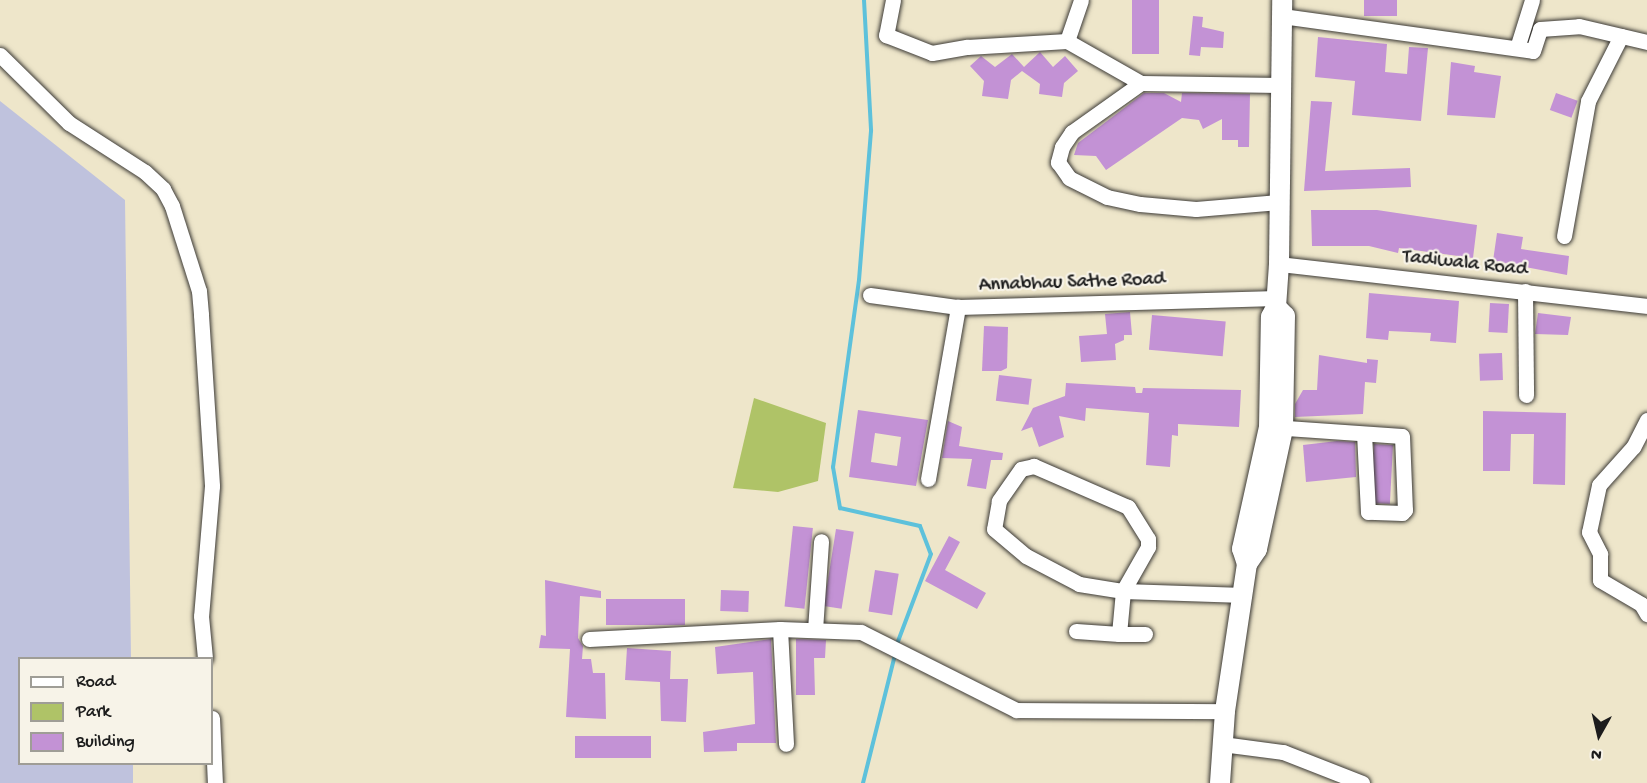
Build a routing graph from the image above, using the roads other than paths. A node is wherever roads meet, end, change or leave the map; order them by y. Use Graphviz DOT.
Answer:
graph roads {
  1 [pos="893,0"];
  2 [pos="1082,0"];
  3 [pos="1532,0"];
  4 [pos="1282,8"];
  5 [pos="1621,36"];
  6 [pos="1067,41"];
  7 [pos="1647,42"];
  8 [pos="1517,48"];
  9 [pos="0,55"];
  10 [pos="1141,83"];
  11 [pos="1280,85"];
  12 [pos="1279,202"];
  13 [pos="1564,236"];
  14 [pos="1279,264"];
  15 [pos="1525,291"];
  16 [pos="870,296"];
  17 [pos="1277,302"];
  18 [pos="1647,306"];
  19 [pos="958,307"];
  20 [pos="1526,395"];
  21 [pos="1647,420"];
  22 [pos="1276,428"];
  23 [pos="1364,434"];
  24 [pos="928,479"];
  25 [pos="821,542"];
  26 [pos="1123,591"];
  27 [pos="1244,595"];
  28 [pos="1647,614"];
  29 [pos="780,628"];
  30 [pos="815,630"];
  31 [pos="1077,631"];
  32 [pos="1119,634"];
  33 [pos="1144,634"];
  34 [pos="589,639"];
  35 [pos="205,657"];
  36 [pos="1225,711"];
  37 [pos="213,740"];
  38 [pos="786,744"];
  39 [pos="1222,744"];
  40 [pos="215,783"];
  41 [pos="1220,783"];
  42 [pos="1362,783"];
  1 -- 6 [label="street"];
  2 -- 6 [label="street"];
  3 -- 8 [label="street"];
  4 -- 8 [label="street"];
  4 -- 11 [label="street"];
  5 -- 7 [label="street"];
  5 -- 8 [label="street"];
  5 -- 13 [label="street"];
  6 -- 10 [label="street"];
  9 -- 35 [label="street"];
  10 -- 11 [label="street"];
  10 -- 12 [label="street"];
  11 -- 12 [label="street"];
  12 -- 14 [label="street"];
  14 -- 15 [label="street, Tadiwala Road"];
  14 -- 17 [label="street"];
  15 -- 18 [label="street, Tadiwala Road"];
  15 -- 20 [label="street"];
  16 -- 19 [label="street, Annabhau Sathe Road"];
  17 -- 19 [label="street, Annabhau Sathe Road"];
  17 -- 22 [label="street"];
  19 -- 24 [label="street"];
  21 -- 28 [label="street"];
  22 -- 23 [label="street"];
  22 -- 27 [label="street"];
  23 -- 23 [label="street"];
  25 -- 30 [label="street"];
  26 -- 26 [label="street"];
  26 -- 27 [label="street"];
  26 -- 32 [label="street"];
  27 -- 36 [label="street"];
  29 -- 30 [label="street"];
  29 -- 34 [label="street"];
  29 -- 38 [label="street"];
  30 -- 36 [label="street"];
  31 -- 32 [label="street"];
  32 -- 33 [label="street"];
  36 -- 39 [label="street"];
  37 -- 40 [label="street"];
  39 -- 41 [label="street"];
  39 -- 42 [label="street"];
}
